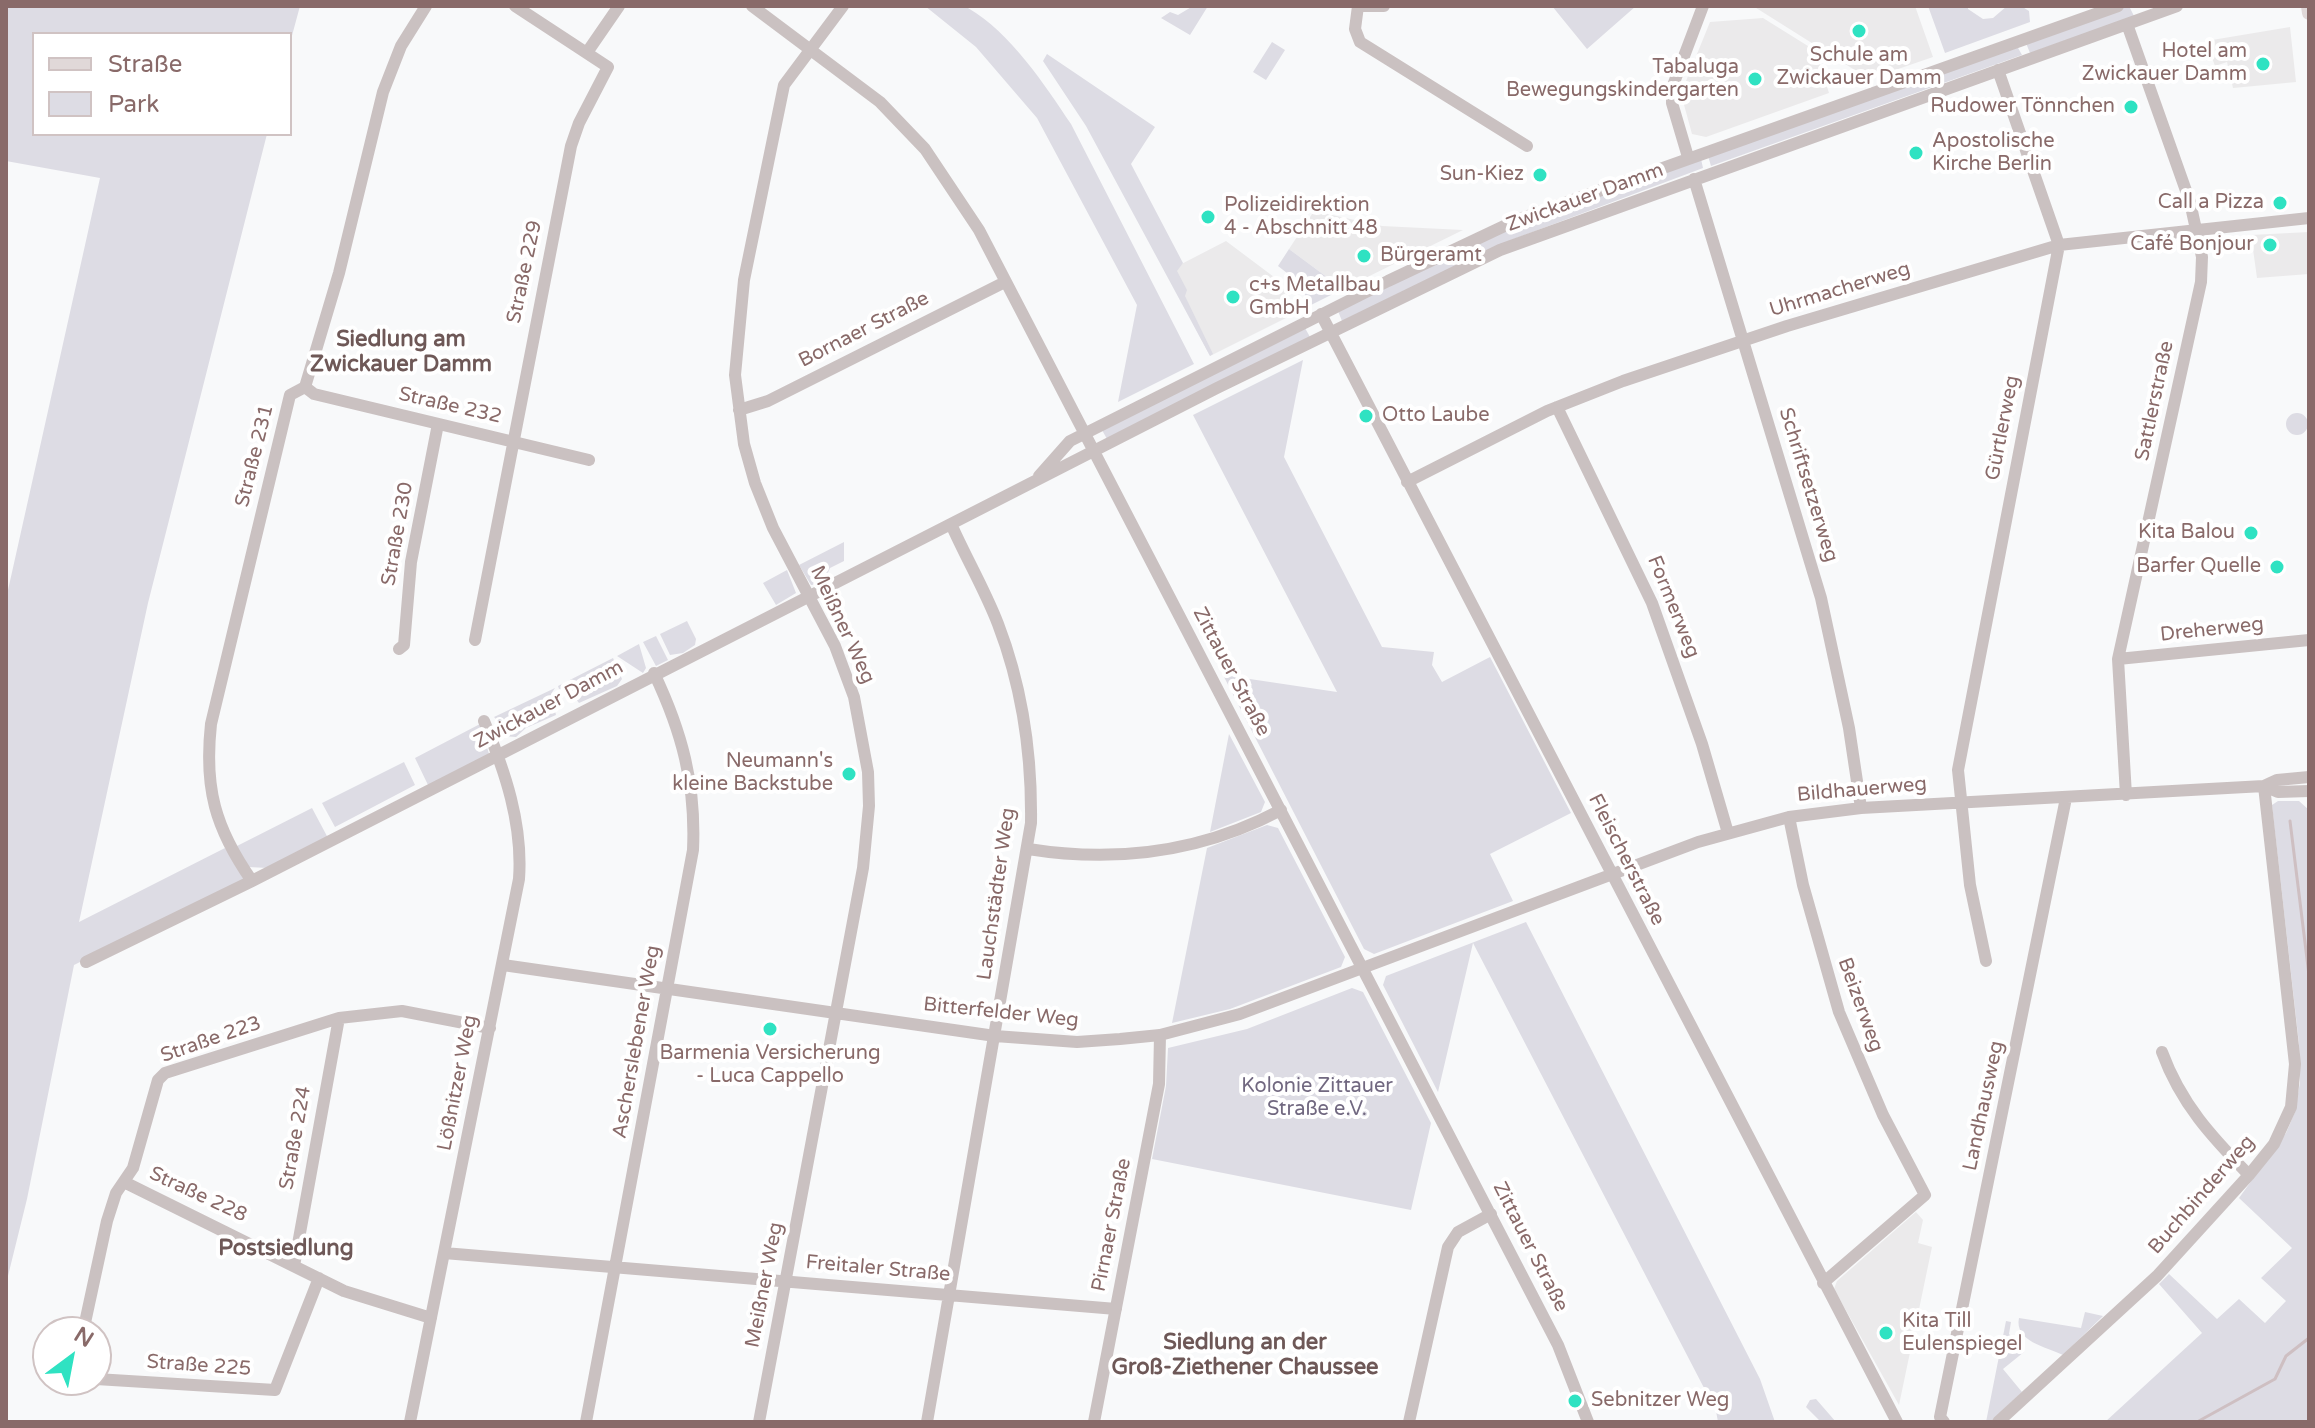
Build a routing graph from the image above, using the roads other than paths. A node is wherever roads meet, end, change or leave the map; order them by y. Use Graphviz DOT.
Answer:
graph roads {
  1 [pos="426,6"];
  2 [pos="515,6"];
  3 [pos="619,6"];
  4 [pos="752,6"];
  5 [pos="843,6"];
  6 [pos="1360,6"];
  7 [pos="1384,6"];
  8 [pos="1703,6"];
  9 [pos="2118,6"];
  10 [pos="2177,6"];
  11 [pos="2308,6"];
  12 [pos="2309,13"];
  13 [pos="2127,24"];
  14 [pos="810,49"];
  15 [pos="588,51"];
  16 [pos="1998,70"];
  17 [pos="1527,146"];
  18 [pos="1688,157"];
  19 [pos="1694,179"];
  20 [pos="2309,218"];
  21 [pos="2197,229"];
  22 [pos="2059,245"];
  23 [pos="1005,282"];
  24 [pos="1321,314"];
  25 [pos="1330,332"];
  26 [pos="1743,341"];
  27 [pos="305,387"];
  28 [pos="1557,407"];
  29 [pos="739,410"];
  30 [pos="438,424"];
  31 [pos="1084,434"];
  32 [pos="513,441"];
  33 [pos="1093,451"];
  34 [pos="589,460"];
  35 [pos="1407,482"];
  36 [pos="1031,484"];
  37 [pos="951,524"];
  38 [pos="807,597"];
  39 [pos="475,640"];
  40 [pos="2309,640"];
  41 [pos="399,649"];
  42 [pos="2118,659"];
  43 [pos="654,673"];
  44 [pos="484,721"];
  45 [pos="498,753"];
  46 [pos="2309,777"];
  47 [pos="2264,786"];
  48 [pos="2309,791"];
  49 [pos="2126,795"];
  50 [pos="2066,798"];
  51 [pos="1960,802"];
  52 [pos="1861,808"];
  53 [pos="1281,810"];
  54 [pos="1789,817"];
  55 [pos="1728,833"];
  56 [pos="1028,849"];
  57 [pos="1611,876"];
  58 [pos="252,881"];
  59 [pos="1481,925"];
  60 [pos="1986,961"];
  61 [pos="86,962"];
  62 [pos="503,965"];
  63 [pos="1363,969"];
  64 [pos="667,990"];
  65 [pos="836,1013"];
  66 [pos="339,1018"];
  67 [pos="490,1028"];
  68 [pos="1160,1035"];
  69 [pos="995,1036"];
  70 [pos="2162,1052"];
  71 [pos="2249,1175"];
  72 [pos="124,1182"];
  73 [pos="1491,1214"];
  74 [pos="444,1253"];
  75 [pos="294,1266"];
  76 [pos="614,1269"];
  77 [pos="319,1278"];
  78 [pos="787,1282"];
  79 [pos="1823,1283"];
  80 [pos="948,1296"];
  81 [pos="1116,1309"];
  82 [pos="86,1316"];
  83 [pos="431,1318"];
  84 [pos="112,1380"];
  85 [pos="410,1422"];
  86 [pos="586,1422"];
  87 [pos="759,1422"];
  88 [pos="927,1422"];
  89 [pos="1094,1422"];
  90 [pos="1409,1422"];
  91 [pos="1588,1422"];
  92 [pos="1897,1422"];
  93 [pos="1944,1422"];
  94 [pos="1998,1422"];
  1 -- 27 [label="street, Straße 231"];
  2 -- 15 [label="street"];
  3 -- 15 [label="street"];
  4 -- 14 [label="street, Zittauer Straße"];
  5 -- 14 [label="street, Meißner Weg"];
  6 -- 7 [label="street"];
  6 -- 17 [label="street"];
  8 -- 18 [label="street"];
  9 -- 18 [label="street, Zwickauer Damm"];
  10 -- 13 [label="street, Zwickauer Damm"];
  11 -- 12 [label="main road"];
  13 -- 16 [label="street, Zwickauer Damm"];
  13 -- 21 [label="street, Sattlerstraße"];
  14 -- 23 [label="street, Zittauer Straße"];
  14 -- 29 [label="street, Meißner Weg"];
  15 -- 32 [label="street, Straße 229"];
  16 -- 19 [label="street, Zwickauer Damm"];
  16 -- 22 [label="street"];
  18 -- 24 [label="street, Zwickauer Damm"];
  19 -- 25 [label="street, Zwickauer Damm"];
  19 -- 26 [label="street, Schriftsetzerweg"];
  20 -- 21 [label="street, Uhrmacherweg"];
  21 -- 22 [label="street, Uhrmacherweg"];
  21 -- 42 [label="street, Sattlerstraße"];
  22 -- 26 [label="street, Uhrmacherweg"];
  22 -- 51 [label="street, Gürtlerweg"];
  23 -- 29 [label="street, Bornaer Straße"];
  23 -- 31 [label="street, Zittauer Straße"];
  24 -- 25 [label="street, Fleischerstraße"];
  24 -- 31 [label="street, Zwickauer Damm"];
  25 -- 33 [label="street, Zwickauer Damm"];
  25 -- 35 [label="street, Fleischerstraße"];
  26 -- 28 [label="street, Uhrmacherweg"];
  26 -- 52 [label="street, Schriftsetzerweg"];
  27 -- 30 [label="street, Straße 232"];
  27 -- 58 [label="street, Straße 231"];
  28 -- 35 [label="street, Uhrmacherweg"];
  28 -- 55 [label="street, Formerweg"];
  29 -- 38 [label="street, Meißner Weg"];
  30 -- 32 [label="street, Straße 232"];
  30 -- 41 [label="street, Straße 230"];
  31 -- 33 [label="street, Zittauer Straße"];
  31 -- 36 [label="street, Zwickauer Damm"];
  32 -- 34 [label="street, Straße 232"];
  32 -- 39 [label="street, Straße 229"];
  33 -- 36 [label="street, Zwickauer Damm"];
  33 -- 53 [label="street, Zittauer Straße"];
  35 -- 57 [label="street, Fleischerstraße"];
  36 -- 37 [label="street, Zwickauer Damm"];
  37 -- 38 [label="street, Zwickauer Damm"];
  37 -- 56 [label="street, Lauchstädter Weg"];
  38 -- 43 [label="street, Zwickauer Damm"];
  38 -- 65 [label="street, Meißner Weg"];
  40 -- 42 [label="street, Dreherweg"];
  42 -- 49 [label="street, Sattlerstraße"];
  43 -- 45 [label="street, Zwickauer Damm"];
  43 -- 64 [label="street, Ascherslebener Weg"];
  44 -- 45 [label="street"];
  45 -- 58 [label="street, Zwickauer Damm"];
  45 -- 62 [label="street, Lößnitzer Weg"];
  46 -- 47 [label="street, Bildhauerweg"];
  47 -- 48 [label="street, Bildhauerweg"];
  47 -- 49 [label="street, Bildhauerweg"];
  47 -- 71 [label="street, Buchbinderweg"];
  49 -- 50 [label="street, Bildhauerweg"];
  50 -- 51 [label="street, Bildhauerweg"];
  50 -- 93 [label="street, Landhausweg"];
  51 -- 52 [label="street, Bildhauerweg"];
  51 -- 60 [label="street, Gürtlerweg"];
  52 -- 54 [label="street, Bildhauerweg"];
  53 -- 56 [label="street"];
  53 -- 63 [label="street, Zittauer Straße"];
  54 -- 55 [label="street, Bildhauerweg"];
  54 -- 79 [label="street, Beizerweg"];
  55 -- 57 [label="street, Bildhauerweg"];
  56 -- 69 [label="street, Lauchstädter Weg"];
  57 -- 59 [label="street, Bildhauerweg"];
  57 -- 79 [label="street, Fleischerstraße"];
  58 -- 61 [label="street, Zwickauer Damm"];
  59 -- 63 [label="street, Bitterfelder Weg"];
  62 -- 64 [label="street, Bitterfelder Weg"];
  62 -- 67 [label="street, Lößnitzer Weg"];
  63 -- 68 [label="street, Bitterfelder Weg"];
  63 -- 73 [label="street, Zittauer Straße"];
  64 -- 65 [label="street, Bitterfelder Weg"];
  64 -- 76 [label="street, Ascherslebener Weg"];
  65 -- 69 [label="street, Bitterfelder Weg"];
  65 -- 78 [label="street, Meißner Weg"];
  66 -- 67 [label="street, Straße 223"];
  66 -- 72 [label="street, Straße 223"];
  66 -- 75 [label="street, Straße 224"];
  67 -- 74 [label="street, Lößnitzer Weg"];
  68 -- 69 [label="street, Bitterfelder Weg"];
  68 -- 81 [label="street, Pirnaer Straße"];
  69 -- 80 [label="street, Lauchstädter Weg"];
  70 -- 71 [label="street"];
  71 -- 94 [label="street, Buchbinderweg"];
  72 -- 75 [label="street, Straße 228"];
  72 -- 82 [label="street, Straße 223"];
  73 -- 90 [label="street"];
  73 -- 91 [label="street, Zittauer Straße"];
  74 -- 76 [label="street, Freitaler Straße"];
  74 -- 83 [label="street, Lößnitzer Weg"];
  75 -- 77 [label="street, Straße 228"];
  76 -- 78 [label="street, Freitaler Straße"];
  76 -- 86 [label="street, Ascherslebener Weg"];
  77 -- 83 [label="street, Straße 228"];
  77 -- 84 [label="street, Straße 225"];
  78 -- 80 [label="street, Freitaler Straße"];
  78 -- 87 [label="street, Meißner Weg"];
  79 -- 92 [label="street, Fleischerstraße"];
  80 -- 81 [label="street, Freitaler Straße"];
  80 -- 88 [label="street, Lauchstädter Weg"];
  81 -- 89 [label="street, Pirnaer Straße"];
  83 -- 85 [label="street, Lößnitzer Weg"];
}
